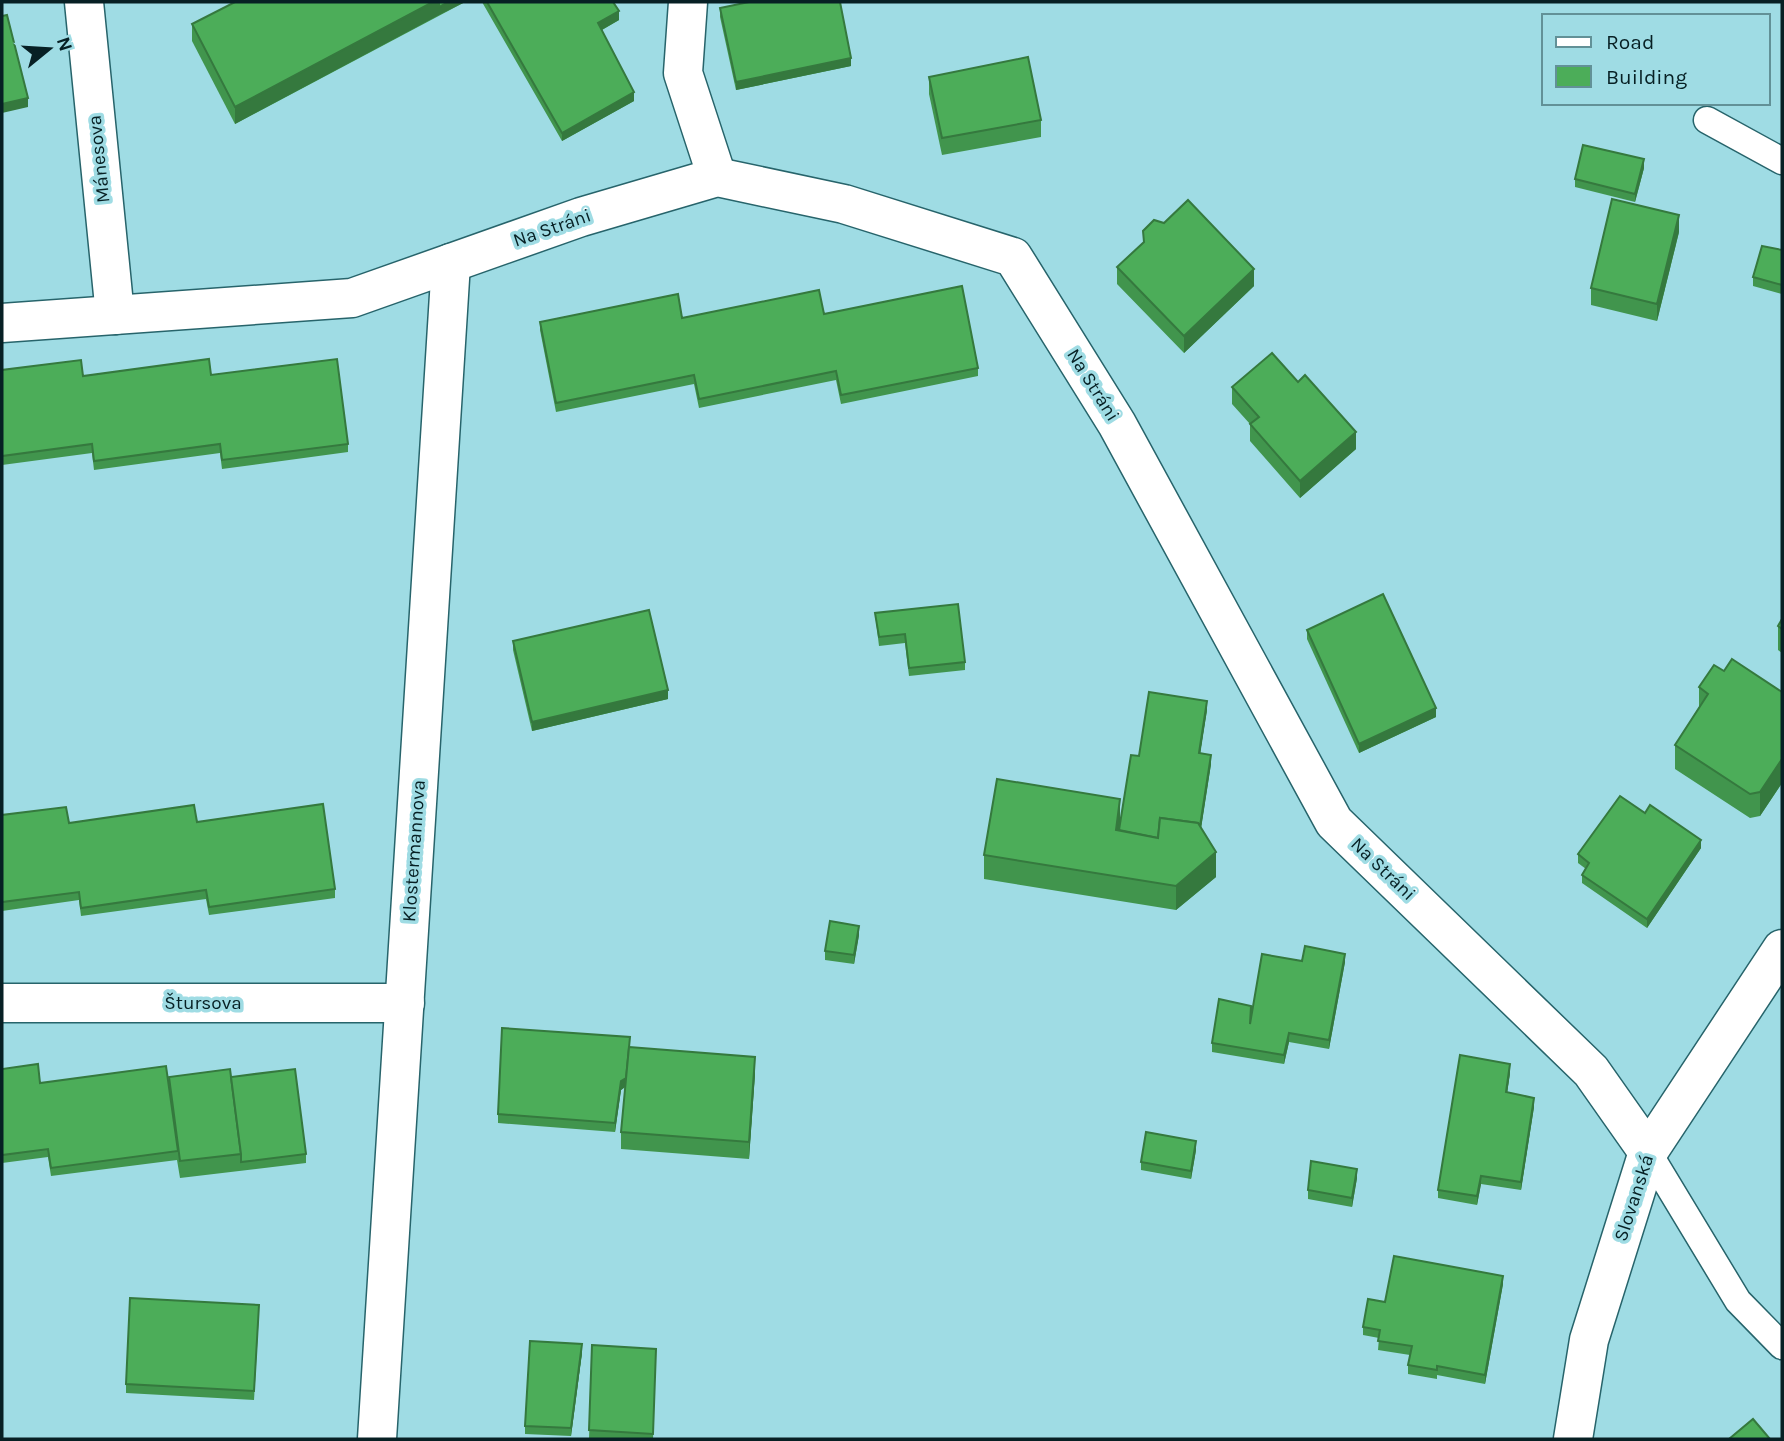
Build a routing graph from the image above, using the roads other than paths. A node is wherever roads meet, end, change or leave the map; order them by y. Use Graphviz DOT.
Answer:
graph roads {
  1 [pos="84,2"];
  2 [pos="688,2"];
  3 [pos="1707,120"];
  4 [pos="1782,161"];
  5 [pos="717,177"];
  6 [pos="451,263"];
  7 [pos="115,316"];
  8 [pos="2,323"];
  9 [pos="1782,949"];
  10 [pos="2,1003"];
  11 [pos="404,1003"];
  12 [pos="1648,1152"];
  13 [pos="1782,1346"];
  14 [pos="377,1439"];
  15 [pos="1573,1439"];
  1 -- 7 [label="street, Mánesova"];
  2 -- 5 [label="street"];
  3 -- 4 [label="lane"];
  5 -- 6 [label="street, Na Stráni"];
  5 -- 12 [label="street, Na Stráni"];
  6 -- 7 [label="street, Na Stráni"];
  6 -- 11 [label="street, Klostermannova"];
  7 -- 8 [label="street, Na Stráni"];
  9 -- 12 [label="street, Slovanská"];
  10 -- 11 [label="street, Štursova"];
  11 -- 14 [label="street, Klostermannova"];
  12 -- 13 [label="lane, Na Stráni"];
  12 -- 15 [label="street, Slovanská"];
}
